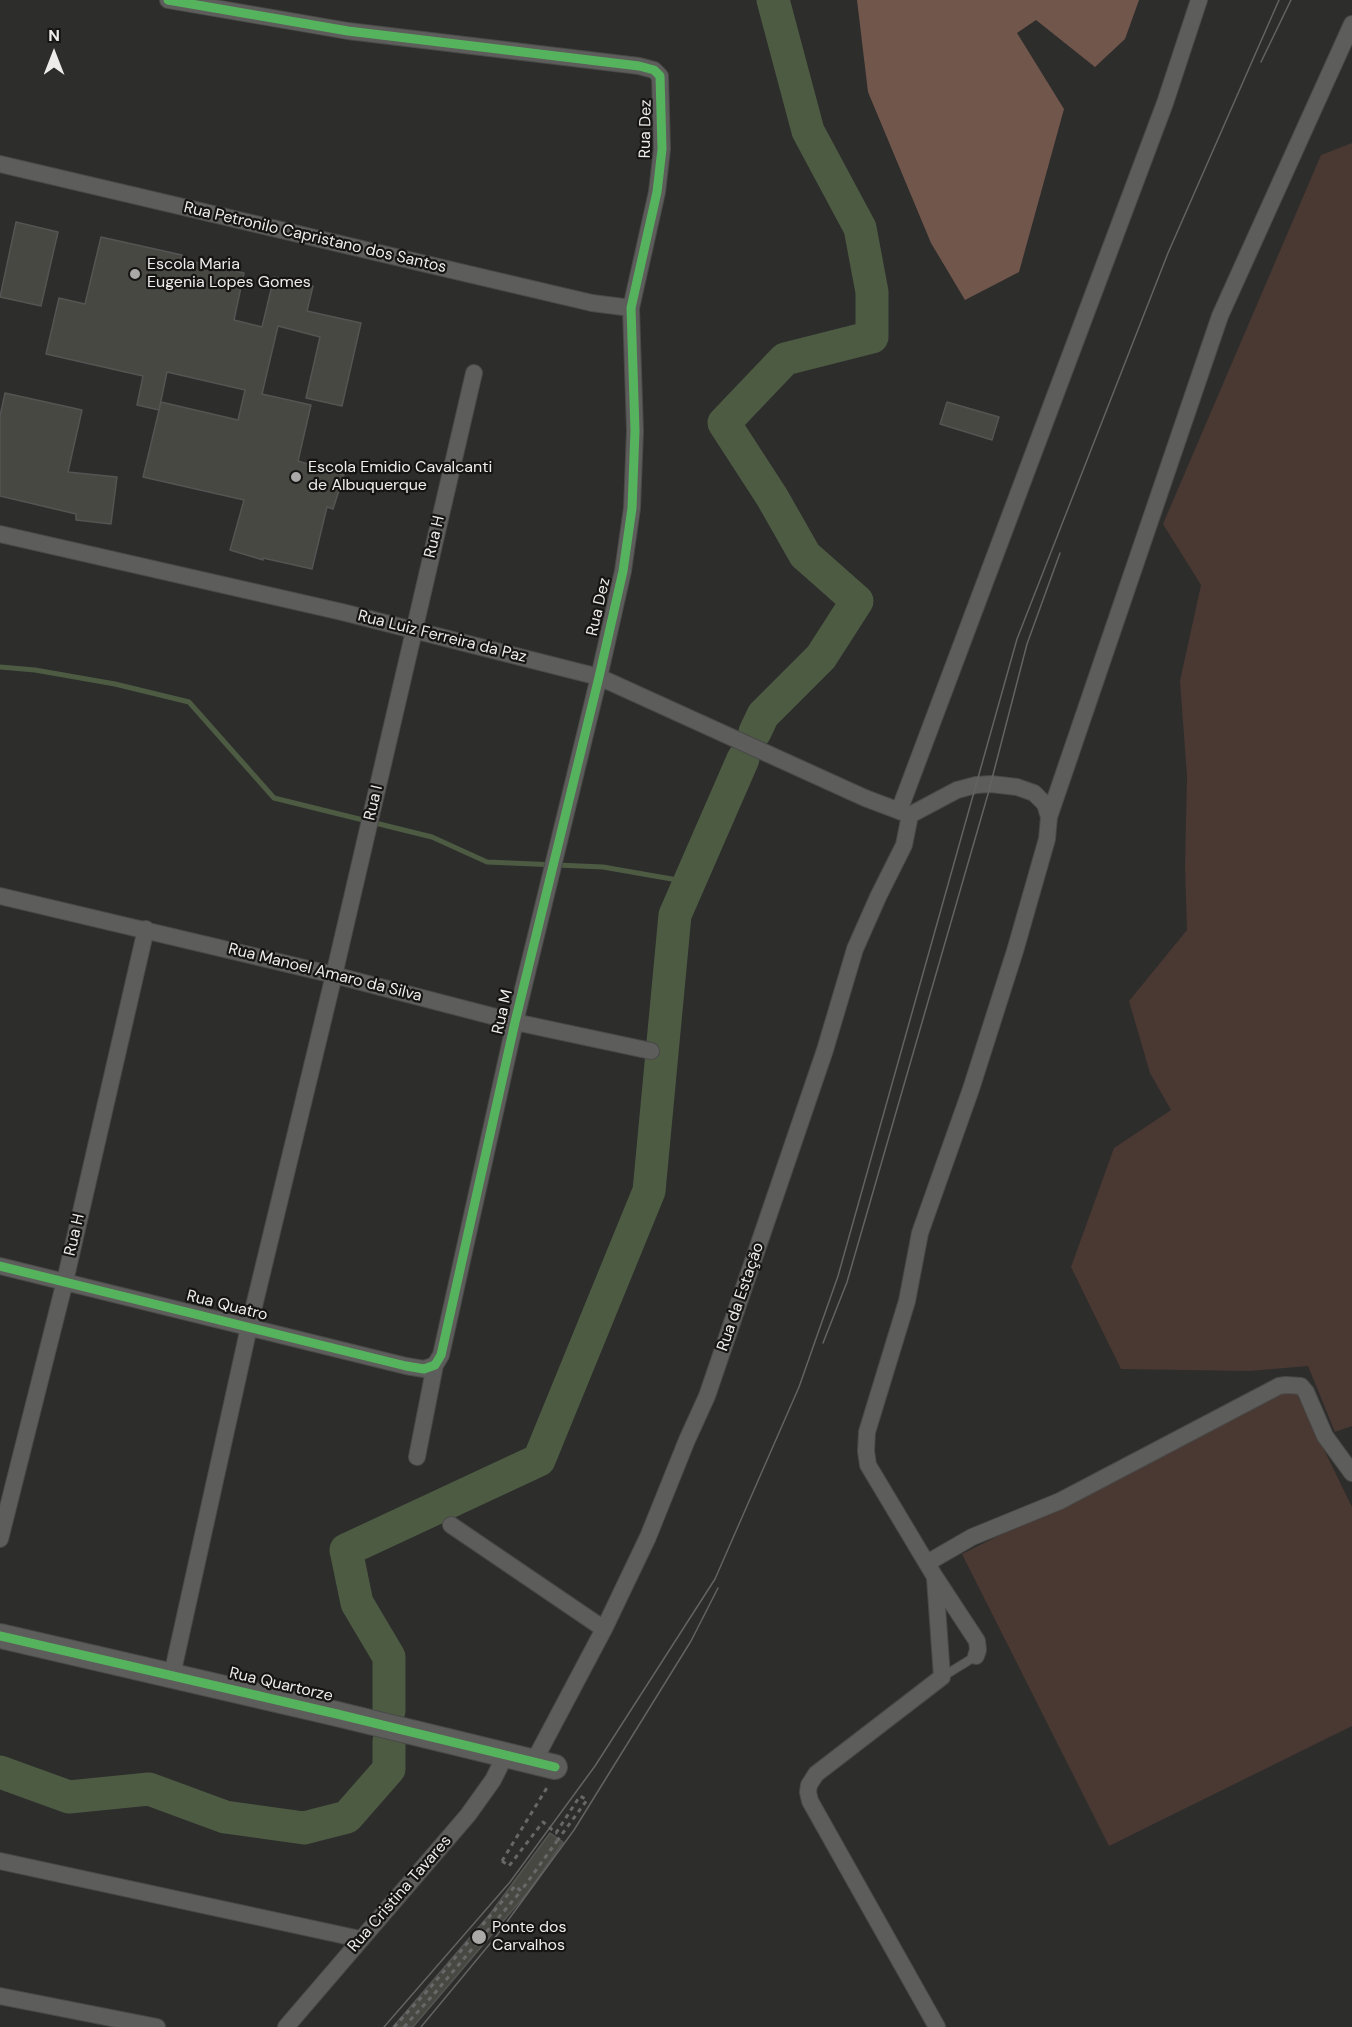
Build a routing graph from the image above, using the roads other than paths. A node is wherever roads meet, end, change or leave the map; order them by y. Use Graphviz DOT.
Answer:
graph roads {
  1 [pos="168,0"];
  2 [pos="1199,0"];
  3 [pos="1352,24"];
  4 [pos="0,164"];
  5 [pos="631,308"];
  6 [pos="474,373"];
  7 [pos="0,534"];
  8 [pos="412,630"];
  9 [pos="599,677"];
  10 [pos="904,813"];
  11 [pos="1049,817"];
  12 [pos="0,896"];
  13 [pos="146,929"];
  14 [pos="334,975"];
  15 [pos="516,1022"];
  16 [pos="651,1051"];
  17 [pos="0,1266"];
  18 [pos="65,1281"];
  19 [pos="249,1327"];
  20 [pos="438,1360"];
  21 [pos="417,1457"];
  22 [pos="1352,1473"];
  23 [pos="451,1525"];
  24 [pos="0,1539"];
  25 [pos="931,1570"];
  26 [pos="604,1629"];
  27 [pos="0,1636"];
  28 [pos="976,1656"];
  29 [pos="172,1675"];
  30 [pos="942,1677"];
  31 [pos="506,1754"];
  32 [pos="544,1765"];
  33 [pos="0,1861"];
  34 [pos="360,1939"];
  35 [pos="0,1996"];
  36 [pos="157,2027"];
  37 [pos="286,2027"];
  38 [pos="937,2027"];
  1 -- 5 [label="street, Rua Dez"];
  2 -- 10 [label="street, Rua da Estação"];
  3 -- 11 [label="street"];
  4 -- 5 [label="street, Rua Petronilo Capristano dos Santos"];
  5 -- 9 [label="street, Rua Dez"];
  6 -- 8 [label="street, Rua H"];
  7 -- 8 [label="street, Rua Luiz Ferreira da Paz"];
  8 -- 9 [label="street, Rua Luiz Ferreira da Paz"];
  8 -- 14 [label="street, Rua I"];
  9 -- 10 [label="street, Rua Luiz Ferreira da Paz"];
  9 -- 15 [label="street, Rua M"];
  10 -- 11 [label="street"];
  10 -- 26 [label="street, Rua da Estação"];
  11 -- 25 [label="street"];
  12 -- 13 [label="street, Rua Manoel Amaro da Silva"];
  13 -- 14 [label="street, Rua Manoel Amaro da Silva"];
  13 -- 18 [label="street, Rua H"];
  14 -- 15 [label="street, Rua Manoel Amaro da Silva"];
  14 -- 19 [label="street, Rua I"];
  15 -- 16 [label="street, Rua Manoel Amaro da Silva"];
  15 -- 20 [label="street, Rua M"];
  17 -- 18 [label="street, Rua Quatro"];
  18 -- 19 [label="street, Rua Quatro"];
  18 -- 24 [label="street, Rua H"];
  19 -- 20 [label="street, Rua Quatro"];
  19 -- 29 [label="street, Rua I"];
  20 -- 21 [label="street, Rua M"];
  22 -- 25 [label="street"];
  23 -- 26 [label="street"];
  25 -- 28 [label="street"];
  25 -- 30 [label="street"];
  26 -- 32 [label="street, Rua da Estação"];
  27 -- 29 [label="street, Rua Quartorze"];
  28 -- 30 [label="lane"];
  29 -- 31 [label="street, Rua Quartorze"];
  30 -- 38 [label="street"];
  31 -- 32 [label="street, Rua Quartorze"];
  31 -- 34 [label="street, Rua Cristina Tavares"];
  33 -- 34 [label="street"];
  34 -- 37 [label="street, Rua Cristina Tavares"];
  35 -- 36 [label="street"];
}
